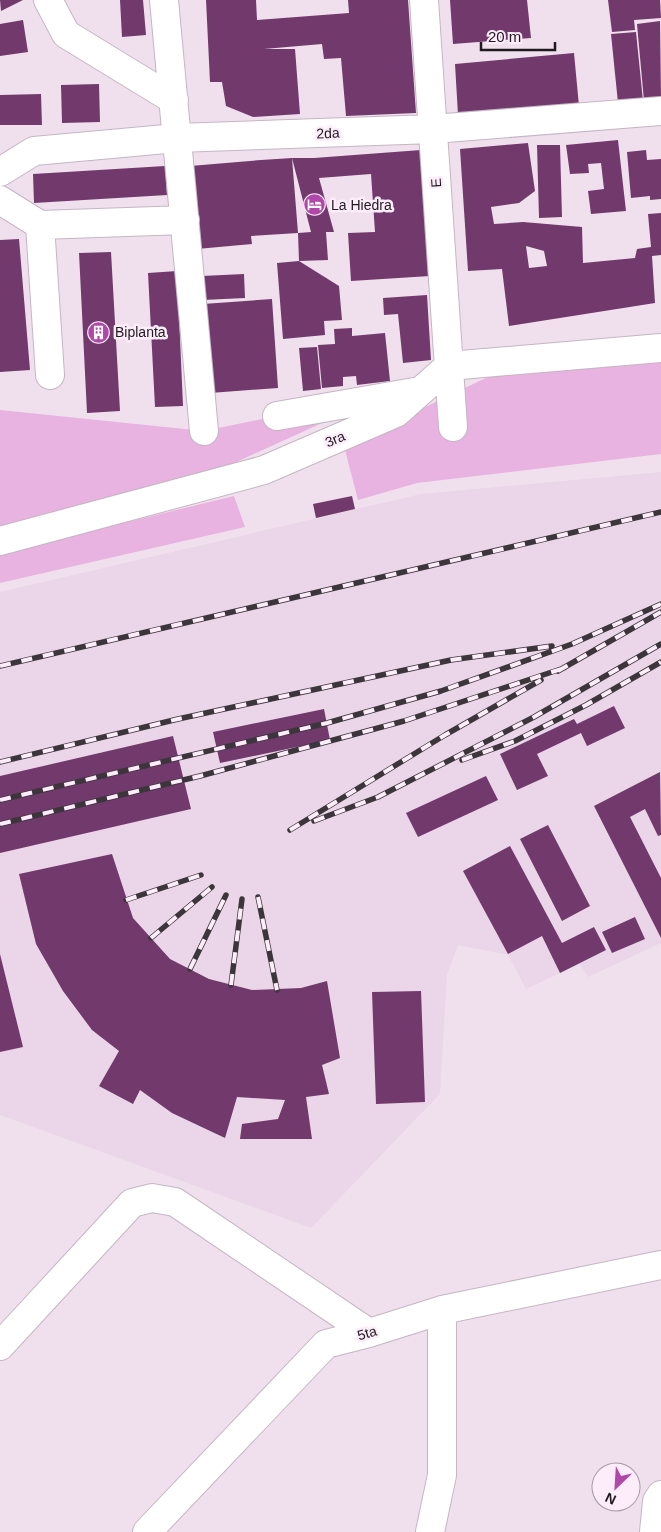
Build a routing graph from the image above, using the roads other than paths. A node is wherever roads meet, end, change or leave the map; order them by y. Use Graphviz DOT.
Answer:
graph roads {
  1 [pos="48,0"];
  2 [pos="164,0"];
  3 [pos="424,0"];
  4 [pos="174,100"];
  5 [pos="661,111"];
  6 [pos="432,129"];
  7 [pos="177,138"];
  8 [pos="0,172"];
  9 [pos="0,200"];
  10 [pos="185,220"];
  11 [pos="40,225"];
  12 [pos="661,348"];
  13 [pos="449,366"];
  14 [pos="50,375"];
  15 [pos="422,390"];
  16 [pos="276,416"];
  17 [pos="453,427"];
  18 [pos="204,431"];
  19 [pos="0,541"];
  20 [pos="661,1265"];
  21 [pos="442,1310"];
  22 [pos="369,1333"];
  23 [pos="0,1346"];
  24 [pos="661,1495"];
  25 [pos="147,1532"];
  26 [pos="430,1532"];
  27 [pos="654,1532"];
  1 -- 4 [label="street"];
  2 -- 4 [label="street"];
  3 -- 6 [label="street, E"];
  4 -- 7 [label="street"];
  5 -- 6 [label="street, 2da"];
  6 -- 7 [label="street, 2da"];
  6 -- 13 [label="street, E"];
  7 -- 8 [label="street, 2da"];
  7 -- 10 [label="street"];
  9 -- 11 [label="street"];
  10 -- 11 [label="street"];
  10 -- 18 [label="street"];
  11 -- 14 [label="street"];
  12 -- 13 [label="street"];
  13 -- 15 [label="street, 3ra"];
  13 -- 17 [label="street, E"];
  15 -- 16 [label="street"];
  15 -- 19 [label="street, 3ra"];
  20 -- 21 [label="street, 5ta"];
  21 -- 22 [label="street, 5ta"];
  21 -- 26 [label="street"];
  22 -- 23 [label="street"];
  22 -- 25 [label="street, 5ta"];
  24 -- 27 [label="street"];
}
